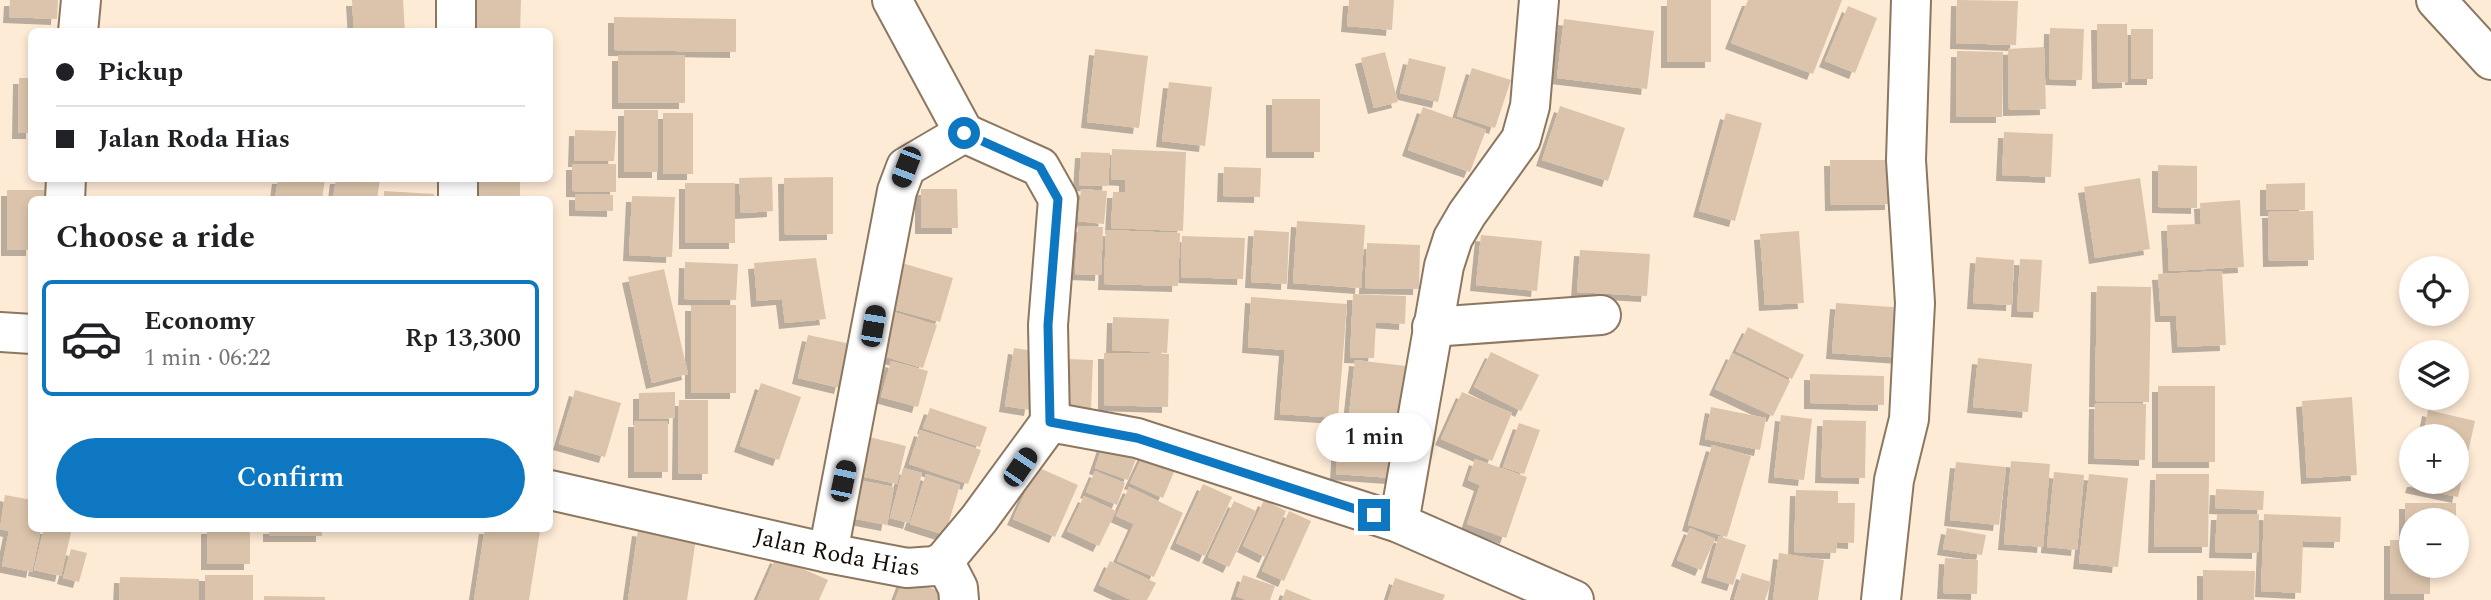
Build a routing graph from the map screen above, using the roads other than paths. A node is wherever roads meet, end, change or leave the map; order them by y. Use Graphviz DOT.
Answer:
graph roads {
  1 [pos="81,0"];
  2 [pos="456,0"];
  3 [pos="892,0"];
  4 [pos="1539,0"];
  5 [pos="1911,0"];
  6 [pos="2436,0"];
  7 [pos="78,28"];
  8 [pos="456,28"];
  9 [pos="2491,60"];
  10 [pos="964,133"];
  11 [pos="1601,315"];
  12 [pos="1432,327"];
  13 [pos="0,332"];
  14 [pos="28,334"];
  15 [pos="1050,422"];
  16 [pos="553,491"];
  17 [pos="1399,523"];
  18 [pos="828,554"];
  19 [pos="944,561"];
  20 [pos="959,600"];
  21 [pos="1574,600"];
  22 [pos="1881,600"];
  1 -- 7 [label="street"];
  2 -- 8 [label="street"];
  3 -- 10 [label="street"];
  4 -- 12 [label="street"];
  5 -- 22 [label="street"];
  6 -- 9 [label="street"];
  10 -- 15 [label="street"];
  10 -- 18 [label="street"];
  11 -- 12 [label="street"];
  12 -- 17 [label="street"];
  13 -- 14 [label="street"];
  15 -- 17 [label="street"];
  15 -- 19 [label="street, Jalan Roda Hias"];
  16 -- 18 [label="street, Jalan Roda Hias"];
  17 -- 21 [label="street"];
  18 -- 19 [label="street, Jalan Roda Hias"];
  19 -- 20 [label="street"];
}
